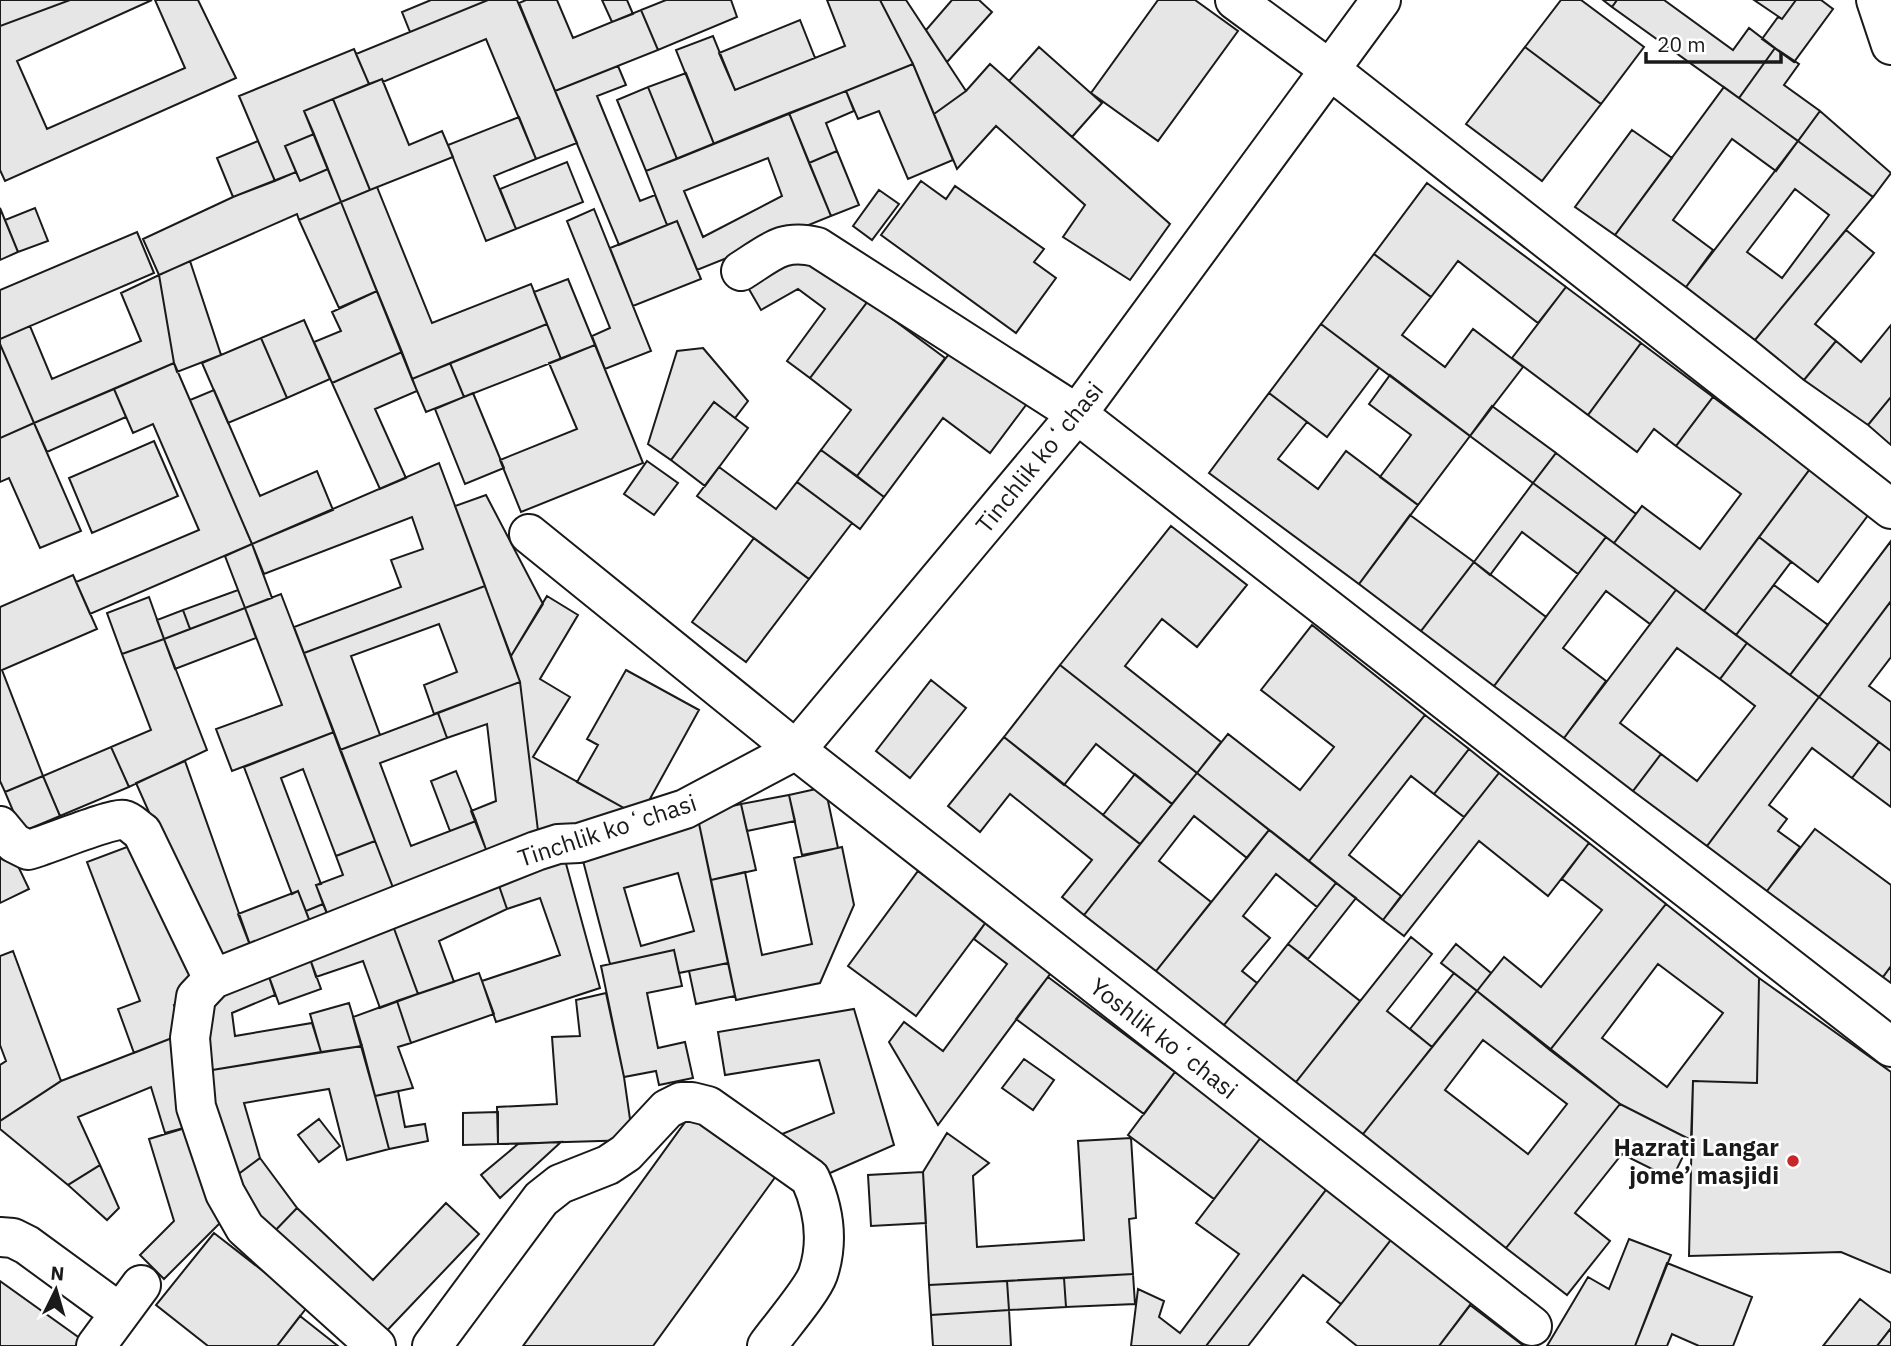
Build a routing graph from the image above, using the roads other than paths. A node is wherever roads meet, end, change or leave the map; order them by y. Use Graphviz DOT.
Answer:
graph roads {
  1 [pos="1235,0"];
  2 [pos="1381,0"];
  3 [pos="1875,0"];
  4 [pos="1891,45"];
  5 [pos="1329,69"];
  6 [pos="741,271"];
  7 [pos="1077,414"];
  8 [pos="1891,509"];
  9 [pos="529,534"];
  10 [pos="796,750"];
  11 [pos="0,826"];
  12 [pos="213,979"];
  13 [pos="1891,1047"];
  14 [pos="0,1237"];
  15 [pos="1532,1326"];
  16 [pos="96,1346"];
  17 [pos="376,1346"];
  18 [pos="432,1346"];
  19 [pos="767,1346"];
  1 -- 5 [label="street"];
  2 -- 5 [label="street, Tinchlik koʻchasi"];
  3 -- 4 [label="street"];
  5 -- 7 [label="street, Tinchlik koʻchasi"];
  5 -- 8 [label="street"];
  6 -- 7 [label="street"];
  7 -- 10 [label="street, Tinchlik koʻchasi"];
  7 -- 13 [label="street"];
  9 -- 10 [label="street, Yoshlik koʻchasi"];
  10 -- 12 [label="street, Tinchlik koʻchasi"];
  10 -- 15 [label="street, Yoshlik koʻchasi"];
  11 -- 12 [label="street"];
  12 -- 17 [label="street"];
  14 -- 16 [label="street"];
  18 -- 19 [label="street"];
}
